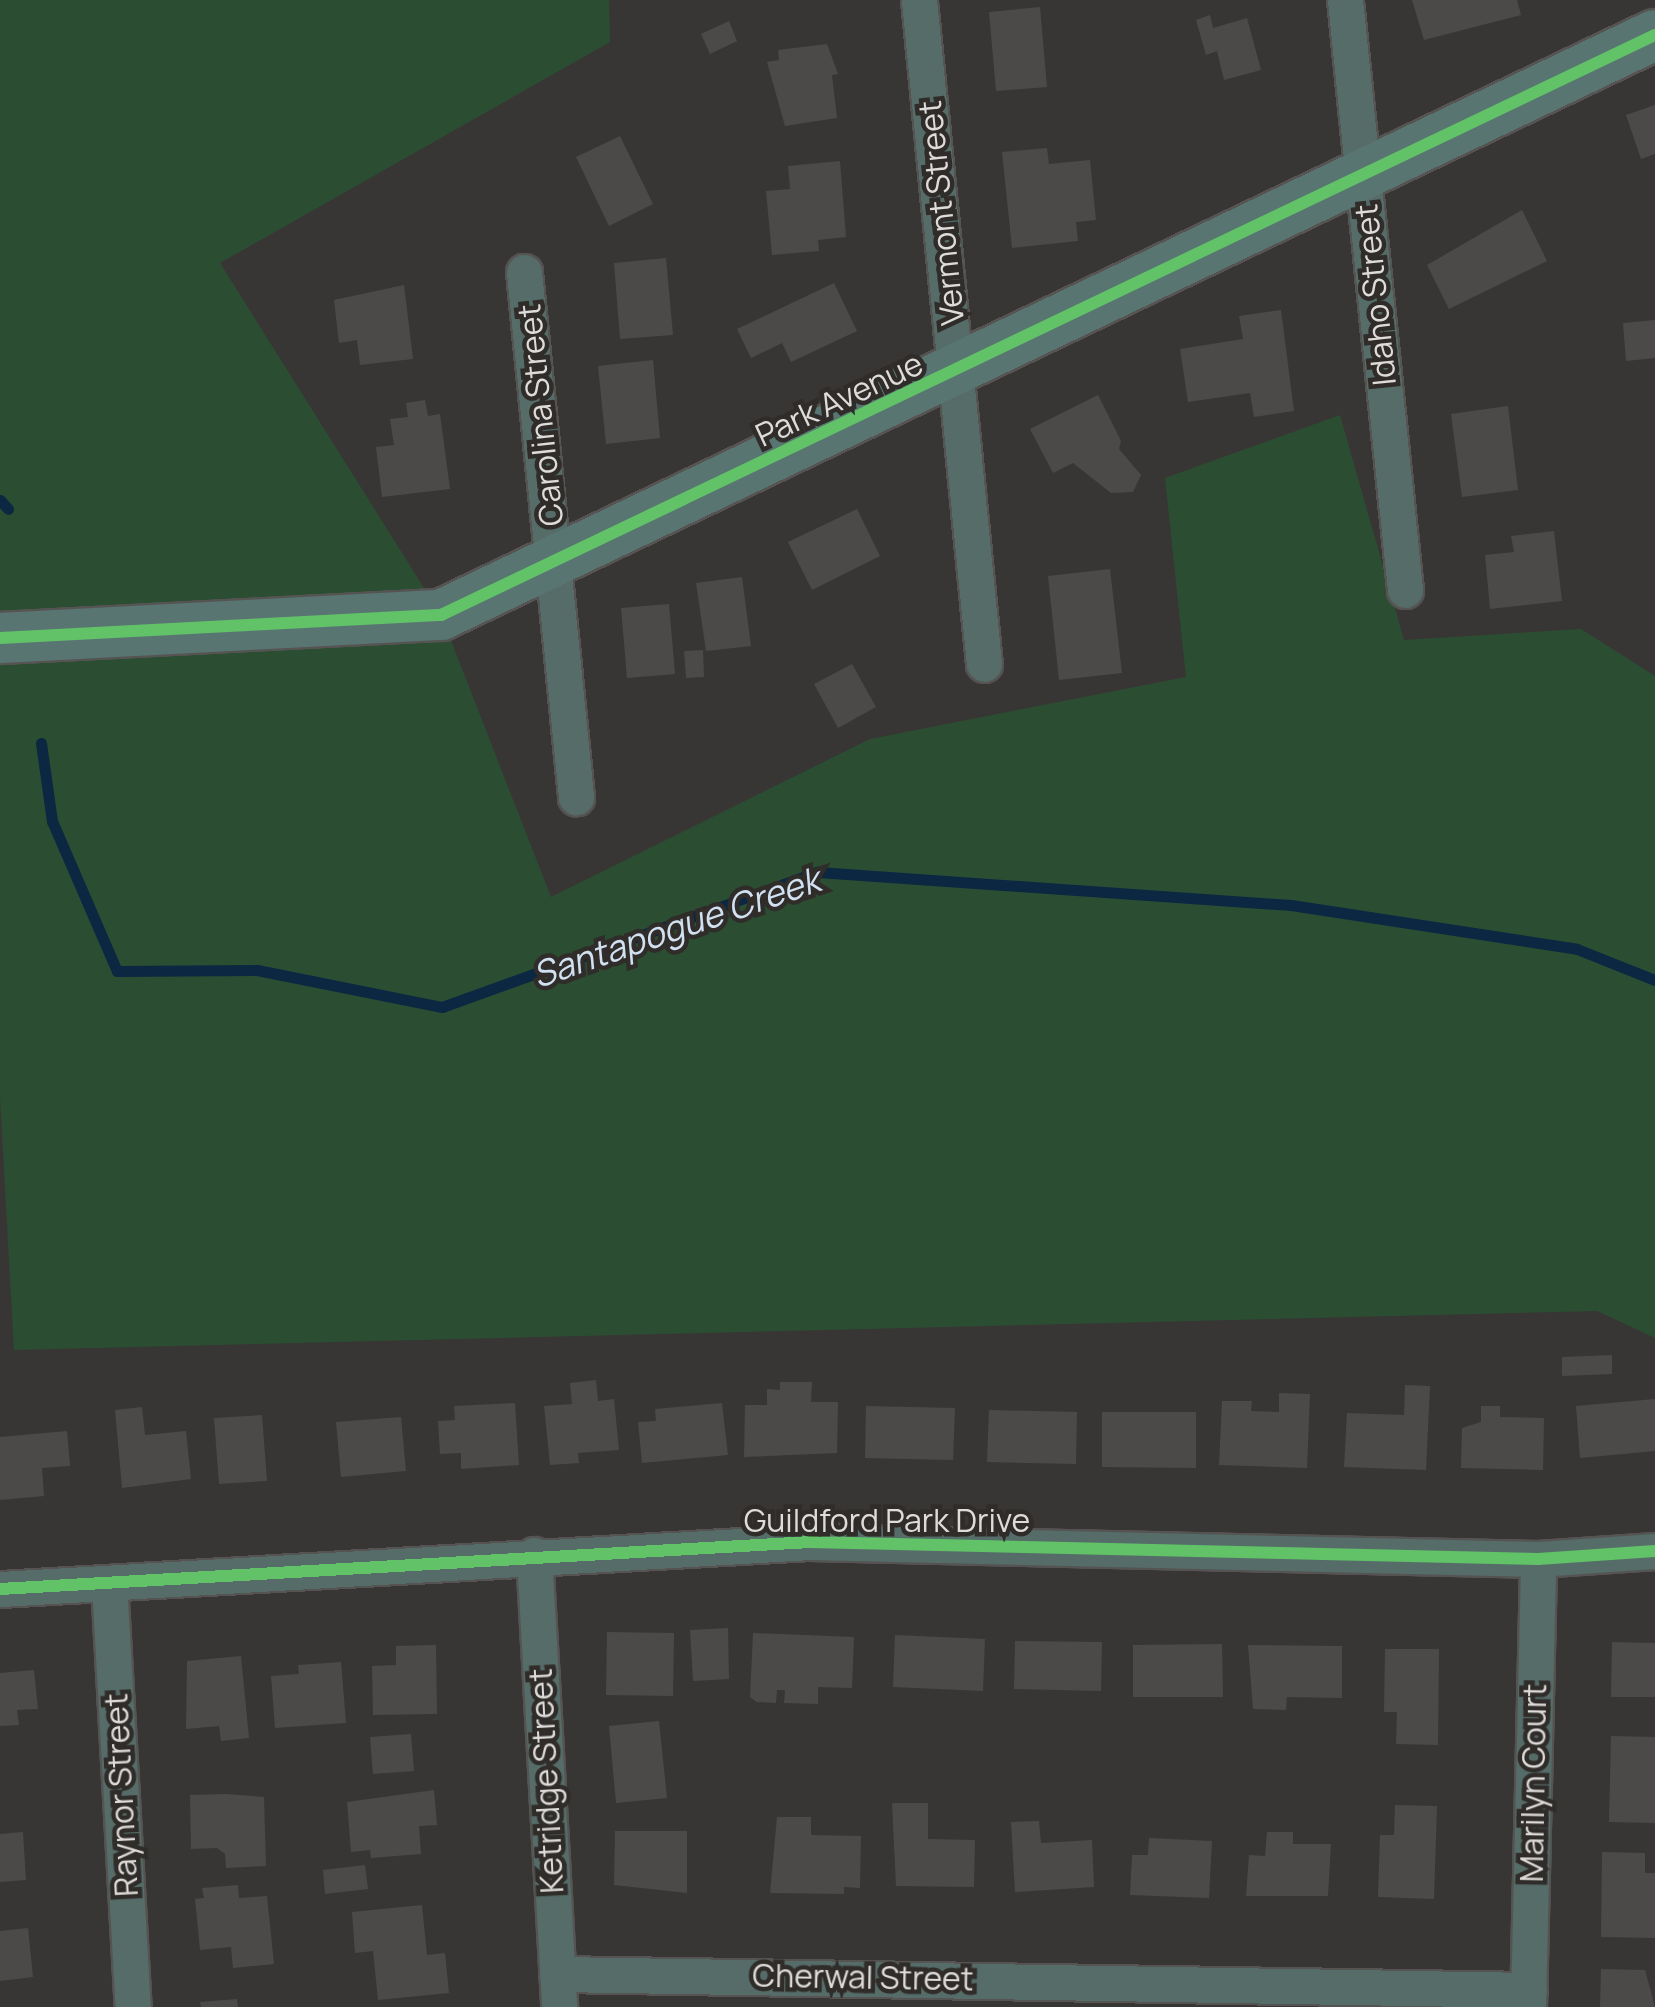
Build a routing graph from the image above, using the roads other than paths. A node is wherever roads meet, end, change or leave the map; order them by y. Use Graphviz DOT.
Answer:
graph roads {
  1 [pos="920,0"];
  2 [pos="1344,0"];
  3 [pos="1655,35"];
  4 [pos="1363,176"];
  5 [pos="524,272"];
  6 [pos="957,373"];
  7 [pos="556,564"];
  8 [pos="1404,590"];
  9 [pos="0,638"];
  10 [pos="984,664"];
  11 [pos="576,797"];
  12 [pos="1655,1550"];
  13 [pos="534,1556"];
  14 [pos="1538,1559"];
  15 [pos="109,1584"];
  16 [pos="0,1589"];
  17 [pos="558,1990"];
  18 [pos="1529,1998"];
  19 [pos="133,2007"];
  1 -- 6 [label="street, Vermont Street"];
  2 -- 4 [label="street, Idaho Street"];
  3 -- 4 [label="street, Park Avenue"];
  4 -- 6 [label="street, Park Avenue"];
  4 -- 8 [label="street, Idaho Street"];
  5 -- 7 [label="street, Carolina Street"];
  6 -- 7 [label="street, Park Avenue"];
  6 -- 10 [label="street, Vermont Street"];
  7 -- 9 [label="street, Park Avenue"];
  7 -- 11 [label="street, Carolina Street"];
  12 -- 14 [label="street, Guildford Park Drive"];
  13 -- 14 [label="street, Guildford Park Drive"];
  13 -- 15 [label="street, Guildford Park Drive"];
  13 -- 17 [label="street, Ketridge Street"];
  14 -- 18 [label="street, Marilyn Court"];
  15 -- 16 [label="street, Guildford Park Drive"];
  15 -- 19 [label="street, Raynor Street"];
  17 -- 18 [label="street, Cherwal Street"];
}
